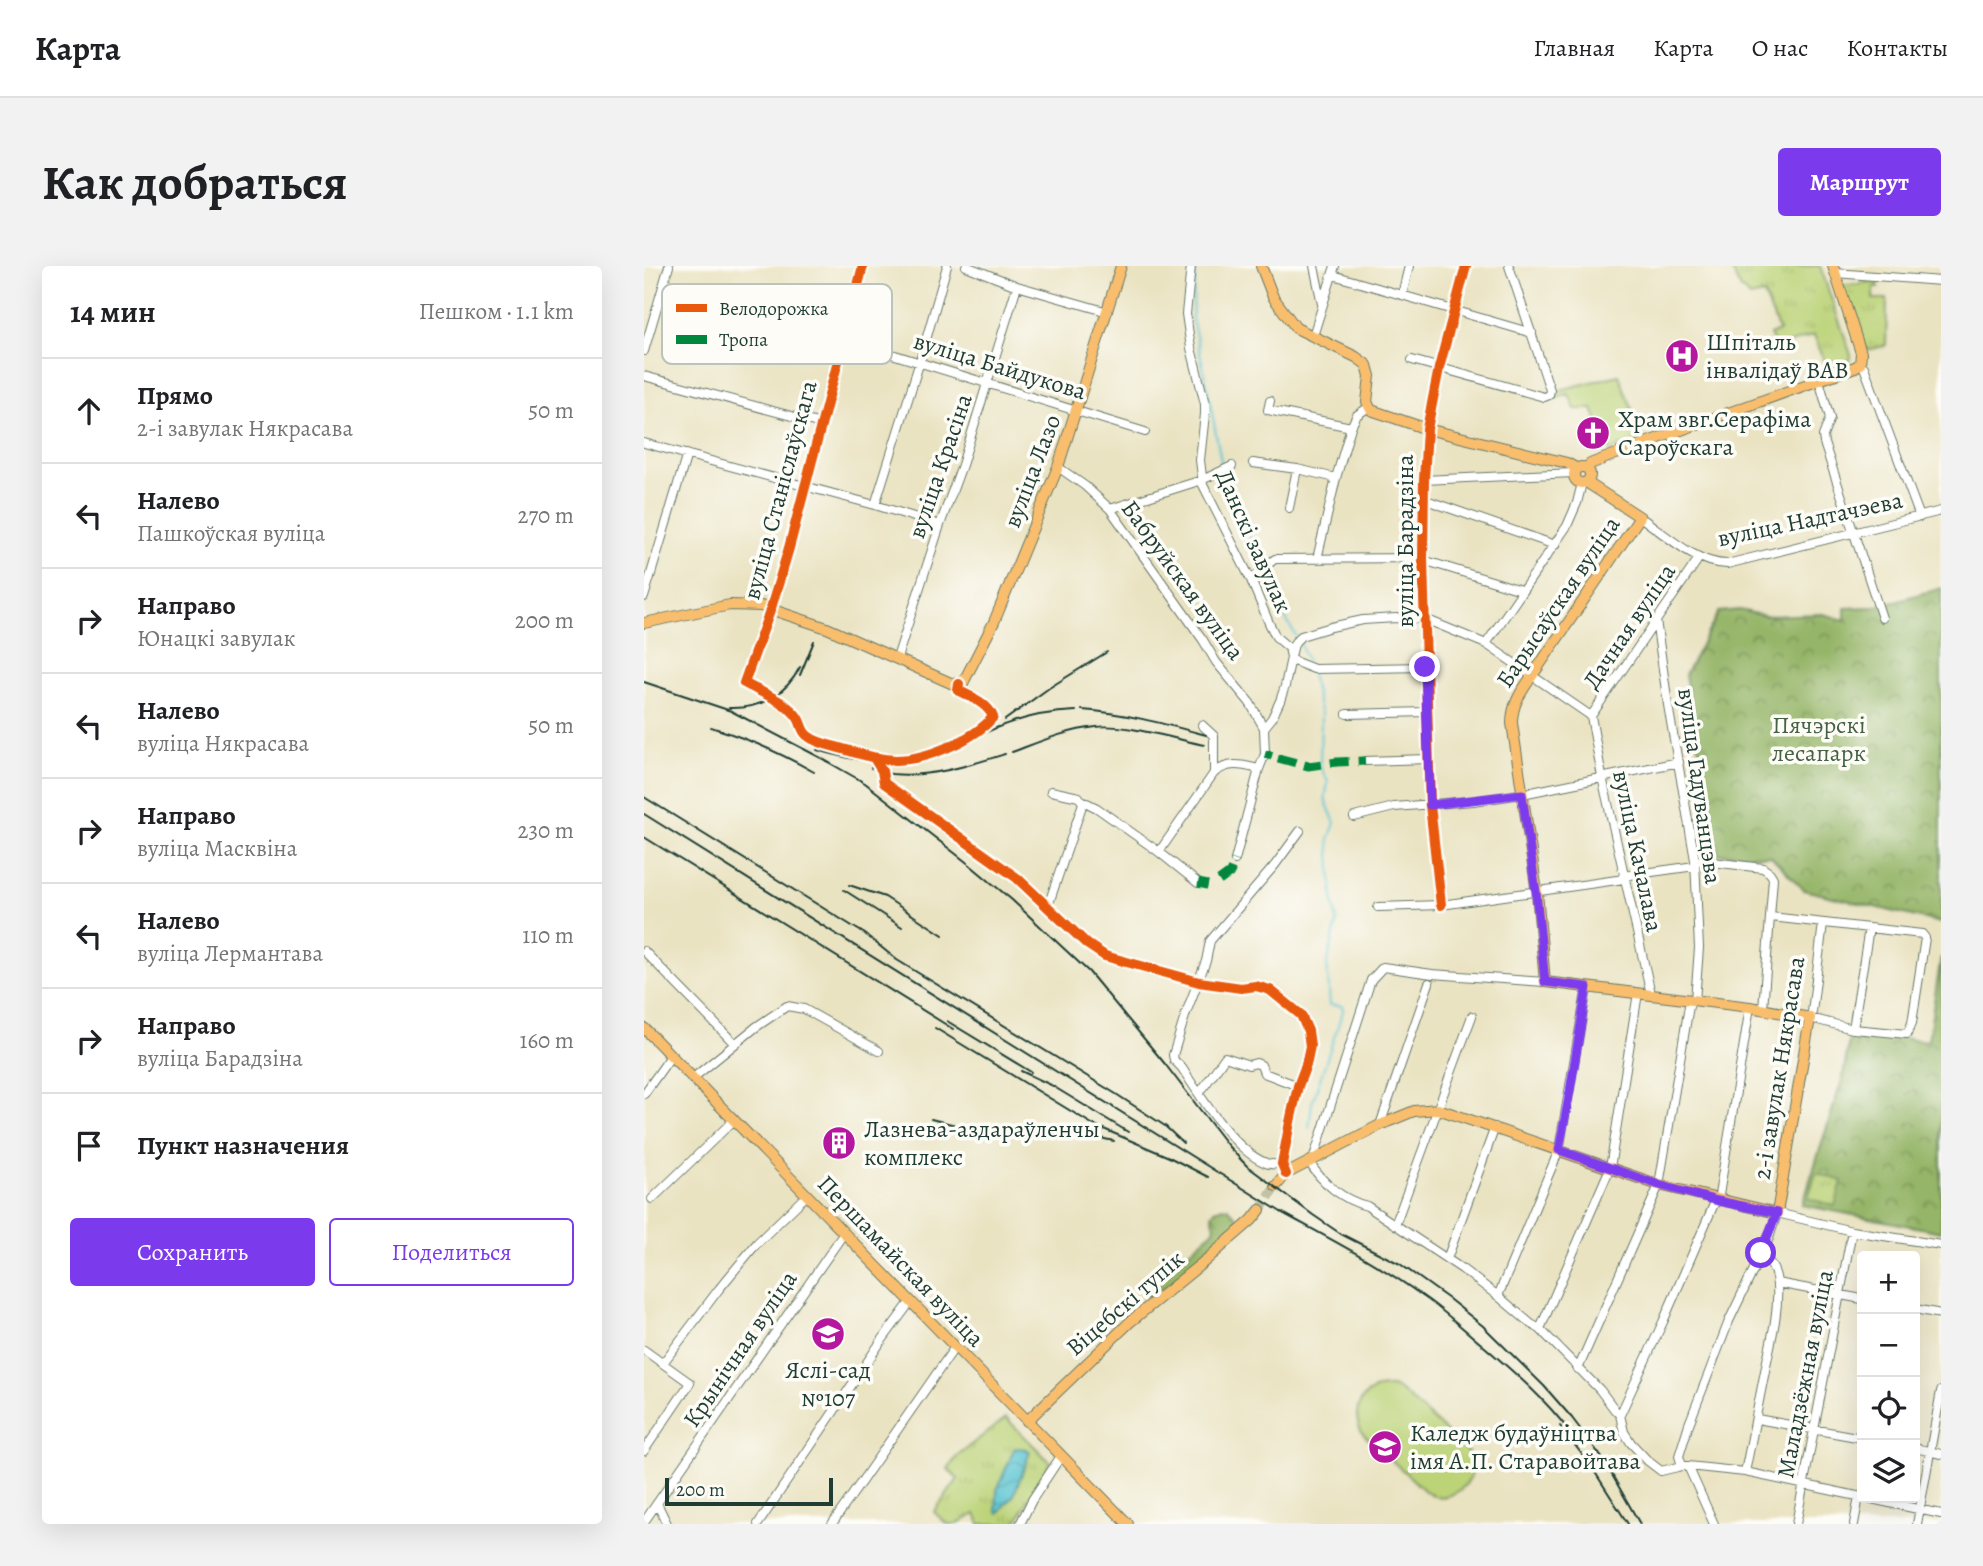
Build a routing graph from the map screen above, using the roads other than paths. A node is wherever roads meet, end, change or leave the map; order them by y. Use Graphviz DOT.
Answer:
graph roads {
  1 [pos="669,266"];
  2 [pos="863,266"];
  3 [pos="947,266"];
  4 [pos="966,266"];
  5 [pos="1121,266"];
  6 [pos="1191,266"];
  7 [pos="1261,266"];
  8 [pos="1314,266"];
  9 [pos="1409,266"];
  10 [pos="1466,266"];
  11 [pos="1509,266"];
  12 [pos="982,268"];
  13 [pos="1334,270"];
  14 [pos="1834,270"];
  15 [pos="1941,281"];
  16 [pos="664,284"];
  17 [pos="858,284"];
  18 [pos="1017,285"];
  19 [pos="662,290"];
  20 [pos="661,294"];
  21 [pos="1402,295"];
  22 [pos="1322,304"];
  23 [pos="1453,310"];
  24 [pos="1108,312"];
  25 [pos="1532,333"];
  26 [pos="1313,336"];
  27 [pos="644,351"];
  28 [pos="892,354"];
  29 [pos="1412,360"];
  30 [pos="920,361"];
  31 [pos="837,364"];
  32 [pos="1860,364"];
  33 [pos="1439,368"];
  34 [pos="644,376"];
  35 [pos="1819,380"];
  36 [pos="988,383"];
  37 [pos="1270,401"];
  38 [pos="1369,407"];
  39 [pos="1077,411"];
  40 [pos="821,424"];
  41 [pos="1351,427"];
  42 [pos="1427,429"];
  43 [pos="1144,432"];
  44 [pos="644,443"];
  45 [pos="687,454"];
  46 [pos="1253,463"];
  47 [pos="1233,466"];
  48 [pos="1058,467"];
  49 [pos="1297,470"];
  50 [pos="1578,470"];
  51 [pos="1336,478"];
  52 [pos="1202,480"];
  53 [pos="1424,480"];
  54 [pos="1584,483"];
  55 [pos="805,486"];
  56 [pos="1423,499"];
  57 [pos="875,505"];
  58 [pos="1289,508"];
  59 [pos="1110,509"];
  60 [pos="1941,511"];
  61 [pos="1640,517"];
  62 [pos="1920,517"];
  63 [pos="940,525"];
  64 [pos="1854,533"];
  65 [pos="1555,545"];
  66 [pos="1699,558"];
  67 [pos="1317,559"];
  68 [pos="1423,559"];
  69 [pos="1251,580"];
  70 [pos="1521,590"];
  71 [pos="644,597"];
  72 [pos="771,608"];
  73 [pos="1882,618"];
  74 [pos="1425,619"];
  75 [pos="1656,620"];
  76 [pos="644,622"];
  77 [pos="1486,644"];
  78 [pos="897,658"];
  79 [pos="1291,660"];
  80 [pos="1425,667"];
  81 [pos="1532,676"];
  82 [pos="961,684"];
  83 [pos="1427,712"];
  84 [pos="1347,714"];
  85 [pos="1591,716"];
  86 [pos="1202,725"];
  87 [pos="1264,727"];
  88 [pos="874,758"];
  89 [pos="1428,759"];
  90 [pos="1365,761"];
  91 [pos="1679,762"];
  92 [pos="1259,769"];
  93 [pos="1214,773"];
  94 [pos="1602,777"];
  95 [pos="1051,792"];
  96 [pos="1522,794"];
  97 [pos="1430,805"];
  98 [pos="1082,806"];
  99 [pos="1354,817"];
  100 [pos="1300,831"];
  101 [pos="1159,852"];
  102 [pos="1235,860"];
  103 [pos="1695,863"];
  104 [pos="1624,878"];
  105 [pos="1198,883"];
  106 [pos="1536,892"];
  107 [pos="1441,905"];
  108 [pos="1048,906"];
  109 [pos="1378,907"];
  110 [pos="1771,917"];
  111 [pos="1823,923"];
  112 [pos="1869,928"];
  113 [pos="644,951"];
  114 [pos="1199,982"];
  115 [pos="1545,982"];
  116 [pos="1429,983"];
  117 [pos="1587,987"];
  118 [pos="1639,993"];
  119 [pos="1651,994"];
  120 [pos="1692,1000"];
  121 [pos="1750,1007"];
  122 [pos="1763,1009"];
  123 [pos="1472,1016"];
  124 [pos="1810,1018"];
  125 [pos="644,1028"];
  126 [pos="1853,1029"];
  127 [pos="735,1044"];
  128 [pos="879,1051"];
  129 [pos="671,1056"];
  130 [pos="694,1078"];
  131 [pos="1298,1086"];
  132 [pos="644,1094"];
  133 [pos="1199,1094"];
  134 [pos="1438,1109"];
  135 [pos="734,1120"];
  136 [pos="1380,1125"];
  137 [pos="1495,1127"];
  138 [pos="1559,1150"];
  139 [pos="1311,1161"];
  140 [pos="1610,1168"];
  141 [pos="1284,1169"];
  142 [pos="1659,1185"];
  143 [pos="1276,1186"];
  144 [pos="807,1195"];
  145 [pos="652,1199"];
  146 [pos="1718,1201"];
  147 [pos="1259,1210"];
  148 [pos="1777,1213"];
  149 [pos="1395,1225"];
  150 [pos="1852,1231"];
  151 [pos="844,1233"];
  152 [pos="1941,1245"];
  153 [pos="1761,1253"];
  154 [pos="1447,1259"];
  155 [pos="1777,1283"];
  156 [pos="1839,1295"];
  157 [pos="1498,1296"];
  158 [pos="1857,1298"];
  159 [pos="911,1301"];
  160 [pos="1920,1310"];
  161 [pos="1941,1314"];
  162 [pos="1540,1329"];
  163 [pos="955,1347"];
  164 [pos="644,1350"];
  165 [pos="663,1363"];
  166 [pos="1578,1370"];
  167 [pos="1941,1391"];
  168 [pos="1620,1415"];
  169 [pos="1757,1419"];
  170 [pos="1027,1421"];
  171 [pos="1814,1429"];
  172 [pos="1857,1437"];
  173 [pos="646,1445"];
  174 [pos="1920,1449"];
  175 [pos="1930,1451"];
  176 [pos="1941,1454"];
  177 [pos="1061,1456"];
  178 [pos="1685,1466"];
  179 [pos="1745,1472"];
  180 [pos="1803,1486"];
  181 [pos="1857,1497"];
  182 [pos="657,1503"];
  183 [pos="1858,1503"];
  184 [pos="1890,1503"];
  185 [pos="1920,1509"];
  186 [pos="1941,1514"];
  187 [pos="644,1522"];
  188 [pos="667,1524"];
  189 [pos="758,1524"];
  190 [pos="832,1524"];
  191 [pos="1020,1524"];
  192 [pos="1128,1524"];
  193 [pos="1714,1524"];
  194 [pos="1796,1524"];
  195 [pos="1854,1524"];
  196 [pos="1917,1524"];
  1 -- 16 [label="street"];
  2 -- 17 [label="street, вуліца Станіслаўскага"];
  3 -- 30 [label="street"];
  4 -- 12 [label="street"];
  5 -- 24 [label="main road, вуліца Лазо"];
  6 -- 52 [label="street, Данскі завулак"];
  7 -- 26 [label="main road"];
  8 -- 22 [label="street"];
  9 -- 21 [label="street"];
  10 -- 23 [label="street, вуліца Барадзіна"];
  11 -- 25 [label="street"];
  12 -- 18 [label="street"];
  13 -- 21 [label="street"];
  13 -- 22 [label="street"];
  14 -- 15 [label="street"];
  14 -- 32 [label="main road"];
  18 -- 24 [label="street"];
  18 -- 36 [label="street, вуліца Красіна"];
  19 -- 20 [label="street"];
  20 -- 27 [label="street"];
  21 -- 23 [label="street"];
  22 -- 26 [label="street"];
  23 -- 25 [label="street"];
  23 -- 33 [label="street, вуліца Барадзіна"];
  24 -- 39 [label="main road, вуліца Лазо"];
  25 -- 33 [label="street"];
  26 -- 38 [label="main road"];
  28 -- 30 [label="street, вуліца Байдукова"];
  29 -- 33 [label="street"];
  30 -- 36 [label="street, вуліца Байдукова"];
  30 -- 57 [label="street"];
  31 -- 40 [label="street, вуліца Станіслаўскага"];
  32 -- 35 [label="main road"];
  32 -- 62 [label="street"];
  33 -- 42 [label="street, вуліца Барадзіна"];
  34 -- 40 [label="street"];
  35 -- 50 [label="main road"];
  35 -- 64 [label="street"];
  36 -- 39 [label="street, вуліца Байдукова"];
  36 -- 63 [label="street, вуліца Красіна"];
  37 -- 41 [label="street"];
  38 -- 41 [label="street"];
  38 -- 42 [label="main road"];
  39 -- 43 [label="street, вуліца Байдукова"];
  39 -- 48 [label="main road, вуліца Лазо"];
  40 -- 55 [label="street, вуліца Станіслаўскага"];
  41 -- 51 [label="street"];
  42 -- 50 [label="main road"];
  42 -- 53 [label="street, вуліца Барадзіна"];
  44 -- 45 [label="street"];
  45 -- 55 [label="street"];
  45 -- 71 [label="street"];
  46 -- 49 [label="street"];
  47 -- 52 [label="street"];
  48 -- 59 [label="street, Бабруйская вуліца"];
  48 -- 82 [label="main road, вуліца Лазо"];
  49 -- 51 [label="street"];
  49 -- 58 [label="street"];
  50 -- 53 [label="street"];
  50 -- 54 [label="main road"];
  51 -- 67 [label="street"];
  52 -- 59 [label="street"];
  52 -- 69 [label="street, Данскі завулак"];
  53 -- 56 [label="street, вуліца Барадзіна"];
  54 -- 61 [label="main road, вуліца Надтачэева"];
  54 -- 65 [label="street"];
  55 -- 57 [label="street"];
  55 -- 72 [label="street, вуліца Станіслаўскага"];
  56 -- 65 [label="street"];
  56 -- 68 [label="street, вуліца Барадзіна"];
  57 -- 63 [label="street"];
  59 -- 87 [label="street, Бабруйская вуліца"];
  60 -- 62 [label="street, вуліца Надтачэева"];
  61 -- 66 [label="street, вуліца Надтачэева"];
  61 -- 81 [label="main road, Барысаўская вуліца"];
  62 -- 64 [label="street, вуліца Надтачэева"];
  63 -- 78 [label="street, вуліца Красіна"];
  64 -- 66 [label="street, вуліца Надтачэева"];
  64 -- 73 [label="street"];
  65 -- 70 [label="street"];
  66 -- 75 [label="street, Дачная вуліца"];
  67 -- 68 [label="street"];
  67 -- 69 [label="street"];
  68 -- 70 [label="street"];
  68 -- 74 [label="street, вуліца Барадзіна"];
  69 -- 79 [label="street, Данскі завулак"];
  70 -- 77 [label="street"];
  72 -- 76 [label="main road"];
  72 -- 78 [label="main road"];
  72 -- 88 [label="street, вуліца Станіслаўскага"];
  74 -- 77 [label="street"];
  74 -- 79 [label="street"];
  74 -- 80 [label="street, вуліца Барадзіна"];
  75 -- 85 [label="street, Дачная вуліца"];
  75 -- 91 [label="street, вуліца Гадуванцэва"];
  77 -- 81 [label="street"];
  78 -- 82 [label="main road"];
  79 -- 80 [label="street"];
  79 -- 87 [label="street"];
  80 -- 83 [label="street, вуліца Барадзіна"];
  81 -- 85 [label="street"];
  81 -- 96 [label="main road, Барысаўская вуліца"];
  82 -- 88 [label="street"];
  83 -- 84 [label="street"];
  83 -- 89 [label="street, вуліца Барадзіна"];
  85 -- 94 [label="street, вуліца Качалава"];
  86 -- 93 [label="street"];
  87 -- 92 [label="street"];
  88 -- 108 [label="street"];
  89 -- 90 [label="street"];
  89 -- 97 [label="street, вуліца Барадзіна"];
  91 -- 94 [label="street"];
  91 -- 103 [label="street, вуліца Гадуванцэва"];
  92 -- 93 [label="street"];
  92 -- 102 [label="street"];
  93 -- 101 [label="street"];
  94 -- 96 [label="street"];
  94 -- 104 [label="street, вуліца Качалава"];
  95 -- 98 [label="street"];
  96 -- 97 [label="street"];
  96 -- 106 [label="main road, Барысаўская вуліца"];
  97 -- 99 [label="street"];
  97 -- 107 [label="street, вуліца Барадзіна"];
  98 -- 101 [label="street"];
  98 -- 108 [label="street"];
  100 -- 114 [label="street"];
  101 -- 105 [label="street"];
  103 -- 104 [label="street"];
  103 -- 110 [label="street"];
  103 -- 120 [label="street, вуліца Гадуванцэва"];
  104 -- 106 [label="street"];
  104 -- 119 [label="street, вуліца Качалава"];
  106 -- 107 [label="street"];
  106 -- 115 [label="main road, Барысаўская вуліца"];
  107 -- 109 [label="street"];
  108 -- 114 [label="street"];
  110 -- 111 [label="street"];
  110 -- 122 [label="street"];
  111 -- 112 [label="street"];
  111 -- 124 [label="street, 2-і завулак Някрасава"];
  112 -- 126 [label="street"];
  112 -- 126 [label="street"];
  113 -- 127 [label="street"];
  114 -- 131 [label="street"];
  114 -- 133 [label="street"];
  115 -- 117 [label="main road"];
  115 -- 139 [label="street"];
  116 -- 136 [label="street"];
  117 -- 118 [label="main road"];
  117 -- 138 [label="street"];
  118 -- 119 [label="main road"];
  118 -- 140 [label="street"];
  119 -- 120 [label="main road"];
  120 -- 121 [label="main road"];
  120 -- 142 [label="street, вуліца Гадуванцэва"];
  121 -- 122 [label="main road"];
  121 -- 146 [label="street"];
  122 -- 124 [label="main road"];
  123 -- 134 [label="street"];
  124 -- 126 [label="street"];
  124 -- 148 [label="main road, 2-і завулак Някрасава"];
  125 -- 129 [label="main road, Першамайская вуліца"];
  127 -- 128 [label="street"];
  127 -- 130 [label="street"];
  129 -- 130 [label="main road, Першамайская вуліца"];
  129 -- 132 [label="street"];
  130 -- 135 [label="main road, Першамайская вуліца"];
  131 -- 133 [label="street"];
  131 -- 141 [label="street"];
  133 -- 141 [label="street"];
  134 -- 136 [label="main road"];
  134 -- 137 [label="main road"];
  134 -- 149 [label="street"];
  135 -- 144 [label="main road, Першамайская вуліца"];
  135 -- 145 [label="street"];
  136 -- 139 [label="main road"];
  137 -- 138 [label="main road"];
  137 -- 154 [label="street"];
  138 -- 140 [label="main road"];
  138 -- 157 [label="street"];
  139 -- 141 [label="main road"];
  139 -- 149 [label="street"];
  140 -- 142 [label="main road"];
  140 -- 162 [label="street"];
  141 -- 143 [label="main road"];
  142 -- 146 [label="main road"];
  142 -- 166 [label="street, вуліца Гадуванцэва"];
  144 -- 151 [label="main road, Першамайская вуліца"];
  144 -- 165 [label="street"];
  146 -- 148 [label="main road"];
  146 -- 168 [label="street"];
  147 -- 170 [label="main road, Віцебскі тупік"];
  148 -- 150 [label="street"];
  148 -- 153 [label="street, 2-і завулак Някрасава"];
  149 -- 154 [label="street"];
  150 -- 152 [label="street"];
  150 -- 156 [label="street, Маладзёжная вуліца"];
  151 -- 159 [label="main road, Першамайская вуліца"];
  151 -- 182 [label="street, Крынічная вуліца"];
  153 -- 155 [label="street"];
  153 -- 178 [label="street, 2-і завулак Някрасава"];
  154 -- 157 [label="street"];
  155 -- 156 [label="street"];
  155 -- 169 [label="street"];
  156 -- 158 [label="street"];
  156 -- 171 [label="street, Маладзёжная вуліца"];
  157 -- 162 [label="street"];
  159 -- 163 [label="main road, Першамайская вуліца"];
  159 -- 189 [label="street"];
  160 -- 161 [label="street"];
  162 -- 166 [label="street"];
  163 -- 170 [label="main road, Першамайская вуліца"];
  163 -- 190 [label="street"];
  164 -- 165 [label="street"];
  165 -- 173 [label="street"];
  166 -- 168 [label="street"];
  167 -- 175 [label="street"];
  168 -- 178 [label="street"];
  169 -- 171 [label="street"];
  169 -- 179 [label="street"];
  170 -- 177 [label="main road, Першамайская вуліца"];
  171 -- 172 [label="street"];
  171 -- 180 [label="street, Маладзёжная вуліца"];
  174 -- 175 [label="street"];
  175 -- 176 [label="street"];
  175 -- 185 [label="street"];
  177 -- 191 [label="street"];
  177 -- 192 [label="main road, Першамайская вуліца"];
  178 -- 179 [label="street"];
  178 -- 193 [label="street"];
  179 -- 180 [label="street"];
  180 -- 181 [label="street"];
  180 -- 194 [label="street, Маладзёжная вуліца"];
  182 -- 187 [label="street, Крынічная вуліца"];
  182 -- 188 [label="street"];
  183 -- 195 [label="street"];
  184 -- 185 [label="street"];
  185 -- 186 [label="street"];
  185 -- 196 [label="street"];
}
